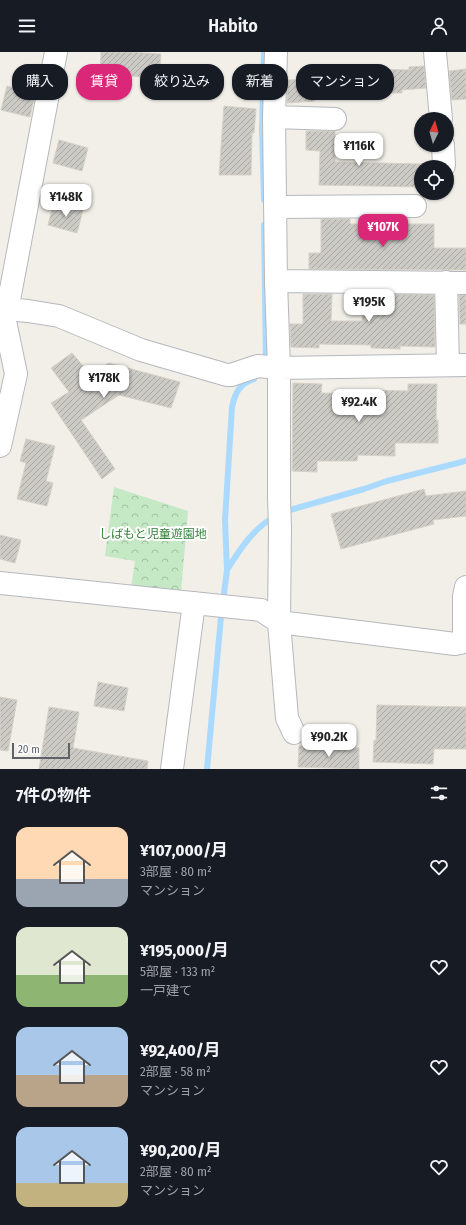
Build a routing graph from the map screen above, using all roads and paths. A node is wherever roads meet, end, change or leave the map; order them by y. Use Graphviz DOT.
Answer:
graph roads {
  1 [pos="56,52"];
  2 [pos="276,52"];
  3 [pos="435,52"];
  4 [pos="440,112"];
  5 [pos="274,117"];
  6 [pos="335,119"];
  7 [pos="415,206"];
  8 [pos="270,218"];
  9 [pos="276,281"];
  10 [pos="456,282"];
  11 [pos="4,317"];
  12 [pos="270,360"];
  13 [pos="457,365"];
  14 [pos="0,444"];
  15 [pos="0,583"];
  16 [pos="466,587"];
  17 [pos="199,604"];
  18 [pos="279,622"];
  19 [pos="294,732"];
  20 [pos="172,769"];
  1 -- 11 [label="street"];
  2 -- 5 [label="street"];
  3 -- 4 [label="street"];
  5 -- 6 [label="street"];
  5 -- 8 [label="street"];
  7 -- 8 [label="street"];
  8 -- 9 [label="street"];
  9 -- 10 [label="street"];
  9 -- 12 [label="street"];
  10 -- 13 [label="street"];
  11 -- 12 [label="street"];
  11 -- 14 [label="street"];
  12 -- 13 [label="street"];
  12 -- 18 [label="street"];
  15 -- 17 [label="street"];
  16 -- 18 [label="street"];
  17 -- 18 [label="street"];
  17 -- 20 [label="street"];
  18 -- 19 [label="street"];
}
